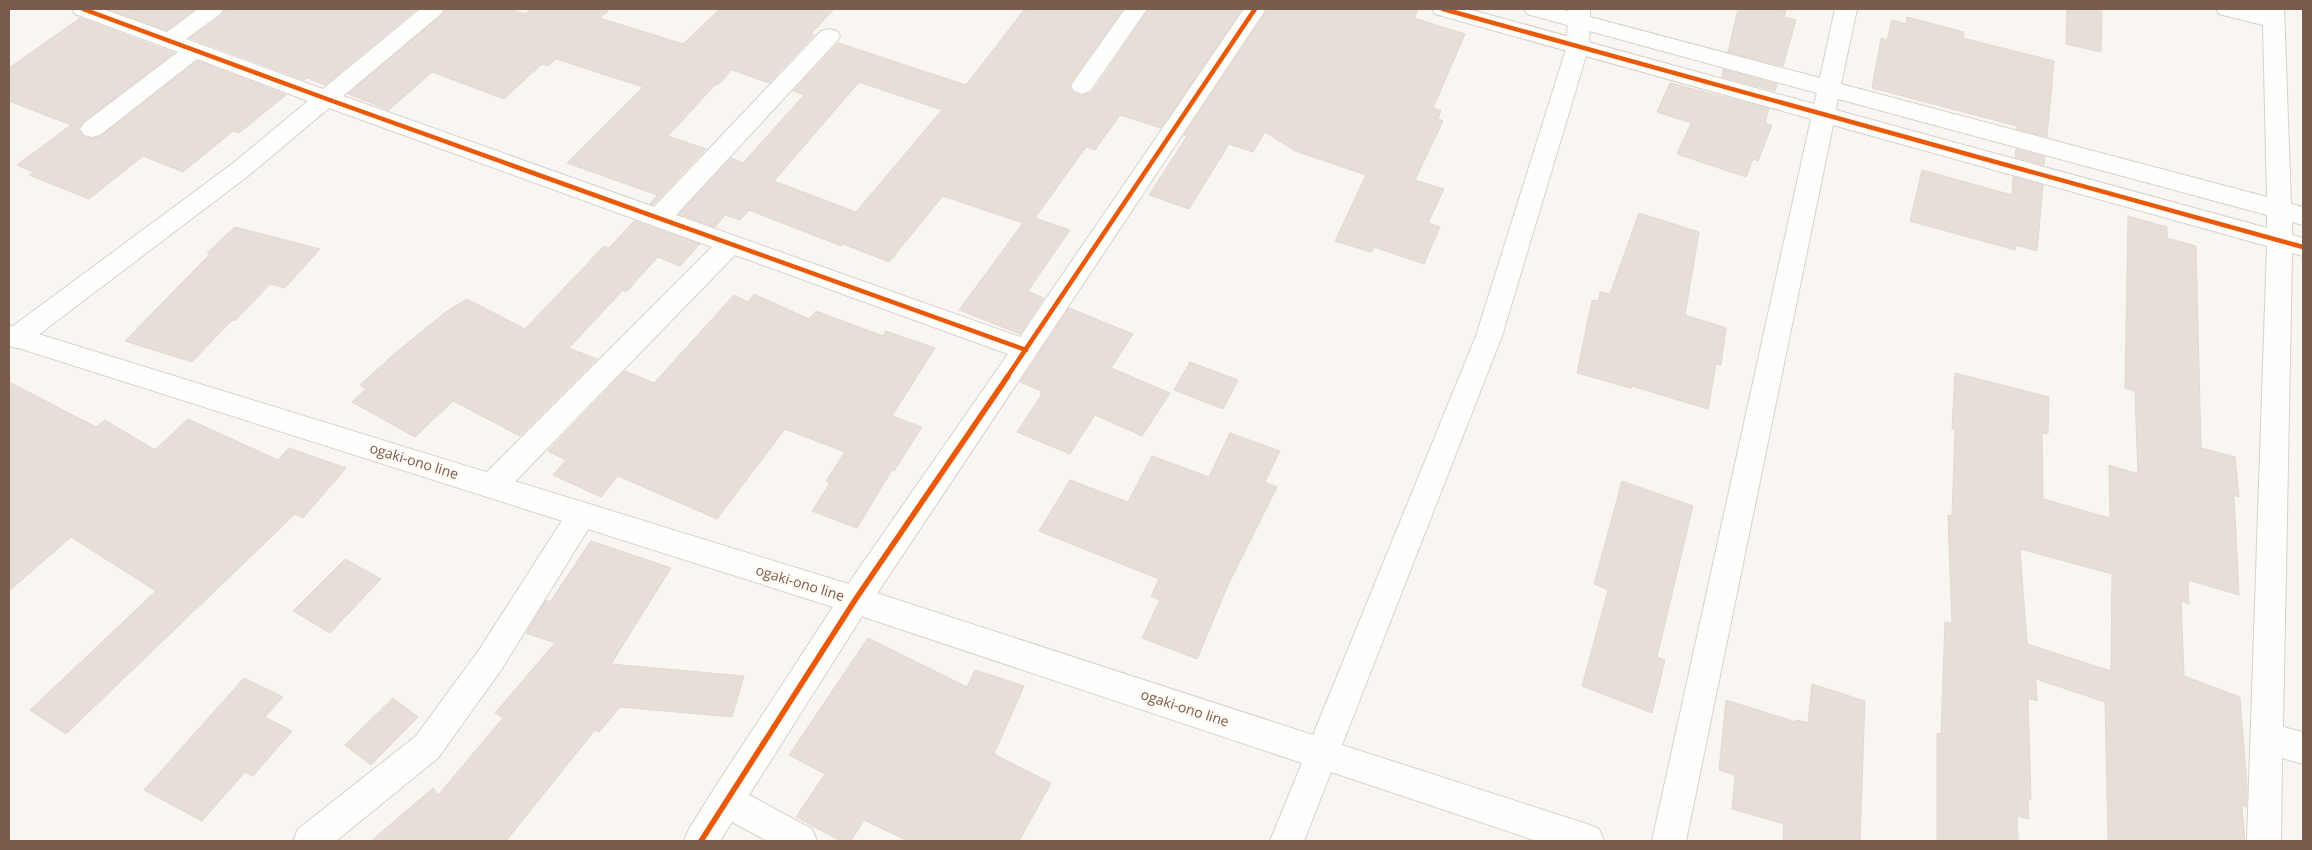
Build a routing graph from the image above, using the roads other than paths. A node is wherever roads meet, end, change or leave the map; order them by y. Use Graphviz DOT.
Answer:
graph roads {
  1 [pos="212,9"];
  2 [pos="434,9"];
  3 [pos="1136,9"];
  4 [pos="1255,9"];
  5 [pos="1443,9"];
  6 [pos="1535,9"];
  7 [pos="1846,9"];
  8 [pos="2227,9"];
  9 [pos="91,10"];
  10 [pos="2273,15"];
  11 [pos="1578,25"];
  12 [pos="829,36"];
  13 [pos="169,41"];
  14 [pos="195,50"];
  15 [pos="1082,86"];
  16 [pos="327,99"];
  17 [pos="1826,101"];
  18 [pos="92,128"];
  19 [pos="2279,209"];
  20 [pos="2303,216"];
  21 [pos="658,218"];
  22 [pos="731,244"];
  23 [pos="2292,244"];
  24 [pos="12,337"];
  25 [pos="1026,350"];
  26 [pos="492,486"];
  27 [pos="582,514"];
  28 [pos="855,600"];
  29 [pos="2267,738"];
  30 [pos="2303,748"];
  31 [pos="1323,754"];
  32 [pos="726,801"];
  33 [pos="310,841"];
  34 [pos="701,841"];
  35 [pos="800,841"];
  36 [pos="1287,841"];
  37 [pos="1588,841"];
  38 [pos="1669,841"];
  39 [pos="2264,841"];
  1 -- 13 [label="street"];
  2 -- 16 [label="street"];
  3 -- 15 [label="street"];
  4 -- 25 [label="street"];
  5 -- 11 [label="street"];
  6 -- 11 [label="street"];
  7 -- 17 [label="street"];
  8 -- 10 [label="street"];
  9 -- 13 [label="street"];
  10 -- 19 [label="street"];
  11 -- 17 [label="street"];
  11 -- 31 [label="street"];
  12 -- 21 [label="street"];
  13 -- 14 [label="street"];
  14 -- 16 [label="street"];
  14 -- 18 [label="street"];
  16 -- 21 [label="street"];
  16 -- 24 [label="street"];
  17 -- 19 [label="street"];
  17 -- 23 [label="street"];
  17 -- 38 [label="street"];
  19 -- 20 [label="street"];
  19 -- 23 [label="street"];
  21 -- 22 [label="street"];
  22 -- 25 [label="street"];
  22 -- 26 [label="street"];
  23 -- 29 [label="street"];
  24 -- 26 [label="street, ogaki-ono line"];
  25 -- 28 [label="street"];
  26 -- 27 [label="street, ogaki-ono line"];
  27 -- 28 [label="street, ogaki-ono line"];
  27 -- 33 [label="street"];
  28 -- 31 [label="street, ogaki-ono line"];
  28 -- 32 [label="street"];
  29 -- 30 [label="street"];
  29 -- 39 [label="street"];
  31 -- 36 [label="street"];
  31 -- 37 [label="street, ogaki-ono line"];
  32 -- 34 [label="street"];
  32 -- 35 [label="street"];
}
